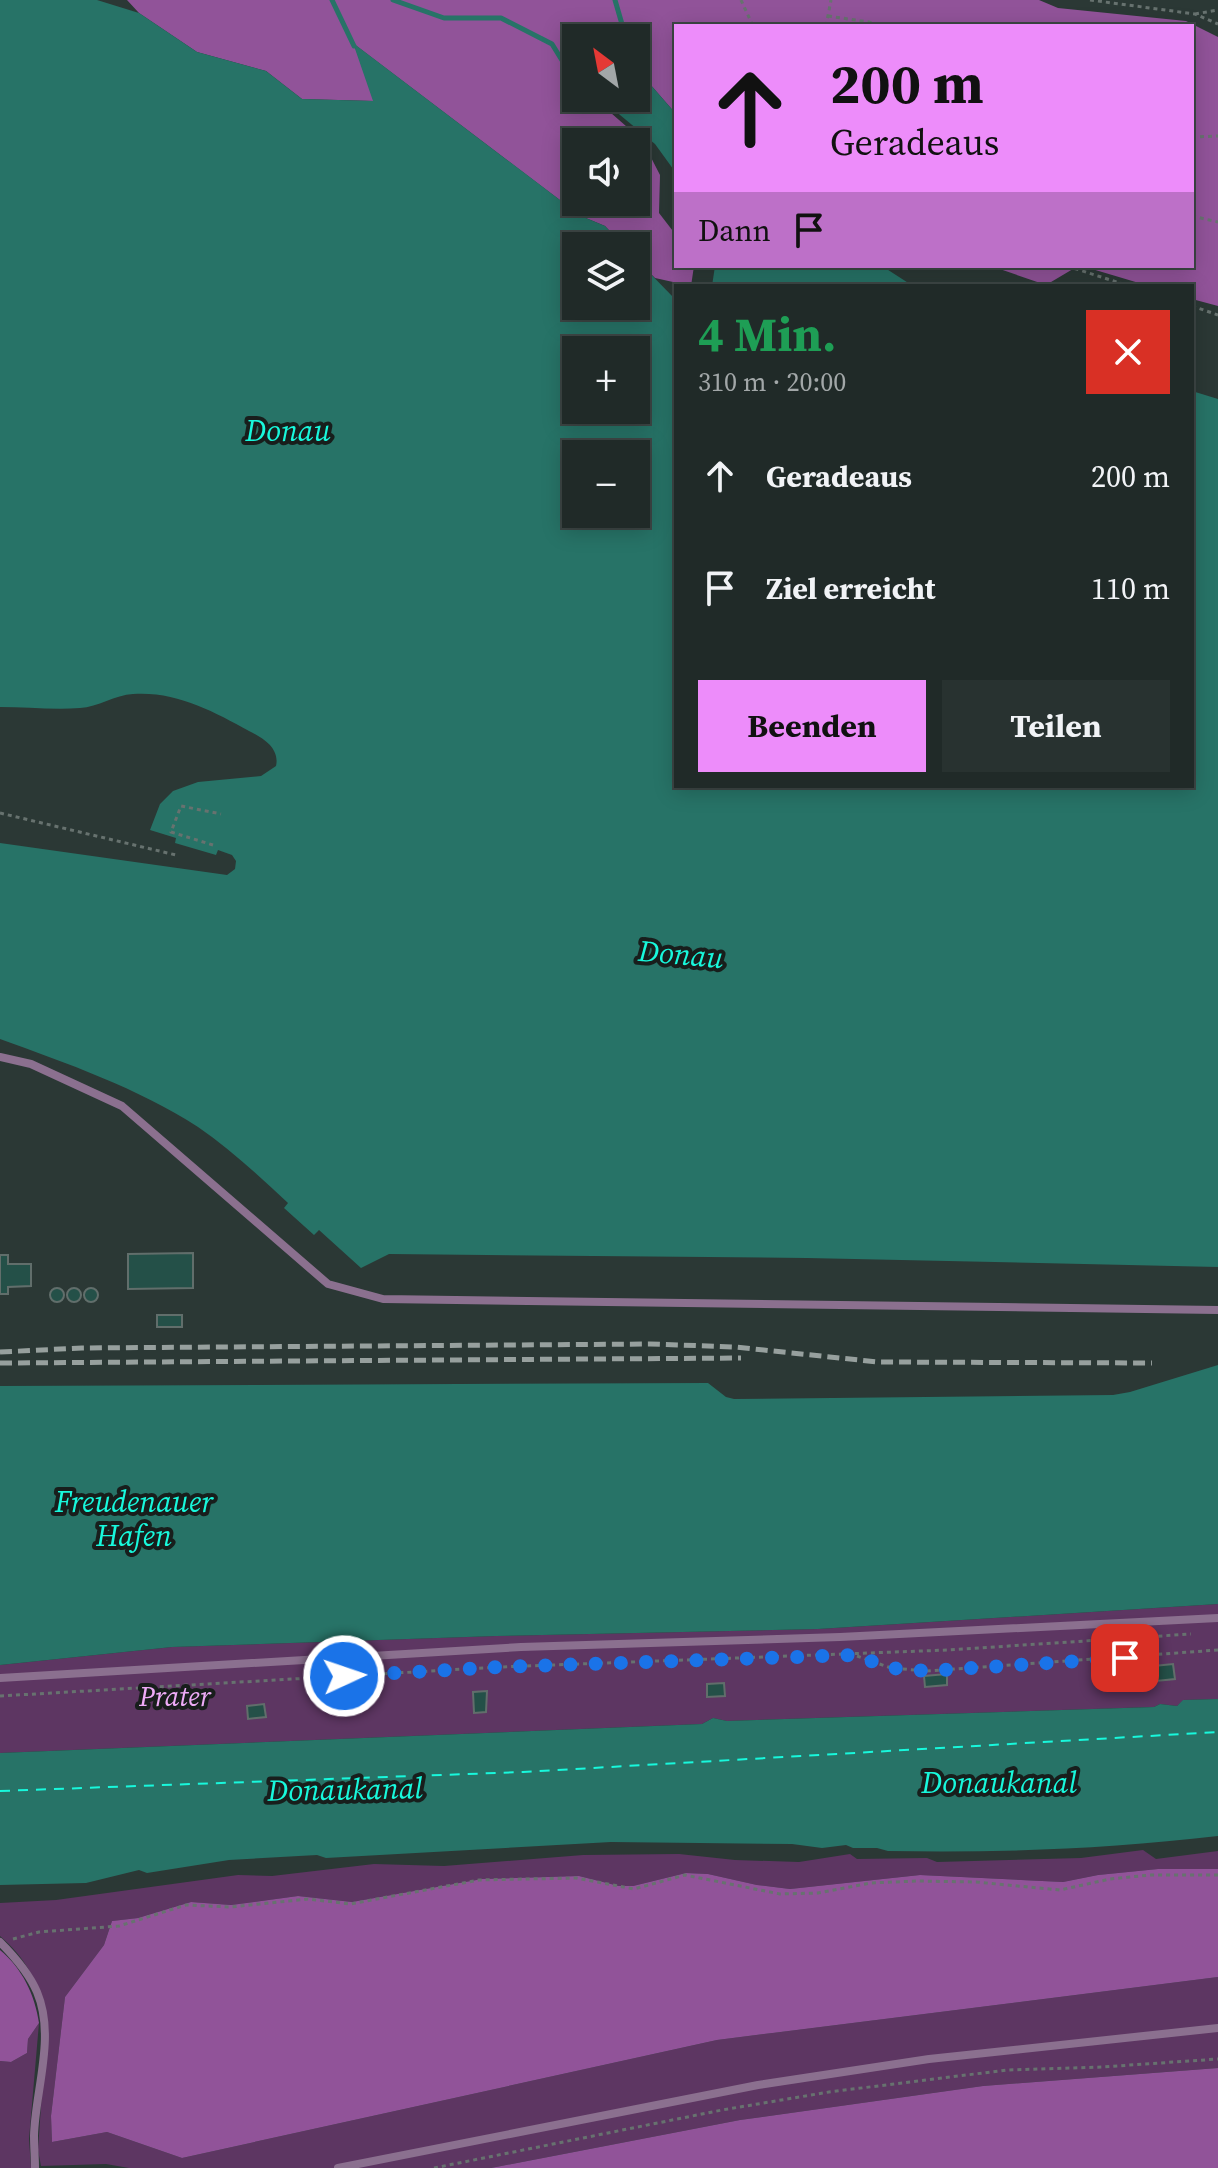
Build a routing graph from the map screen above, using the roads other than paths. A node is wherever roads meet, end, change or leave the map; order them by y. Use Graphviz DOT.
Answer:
graph roads {
  1 [pos="0,1057"];
  2 [pos="1218,1310"];
  3 [pos="1218,1618"];
  4 [pos="0,1678"];
  5 [pos="0,1942"];
  6 [pos="1218,2028"];
  7 [pos="35,2168"];
  8 [pos="338,2168"];
  1 -- 2 [label="lane"];
  3 -- 4 [label="lane"];
  5 -- 7 [label="lane"];
  6 -- 8 [label="lane"];
}
